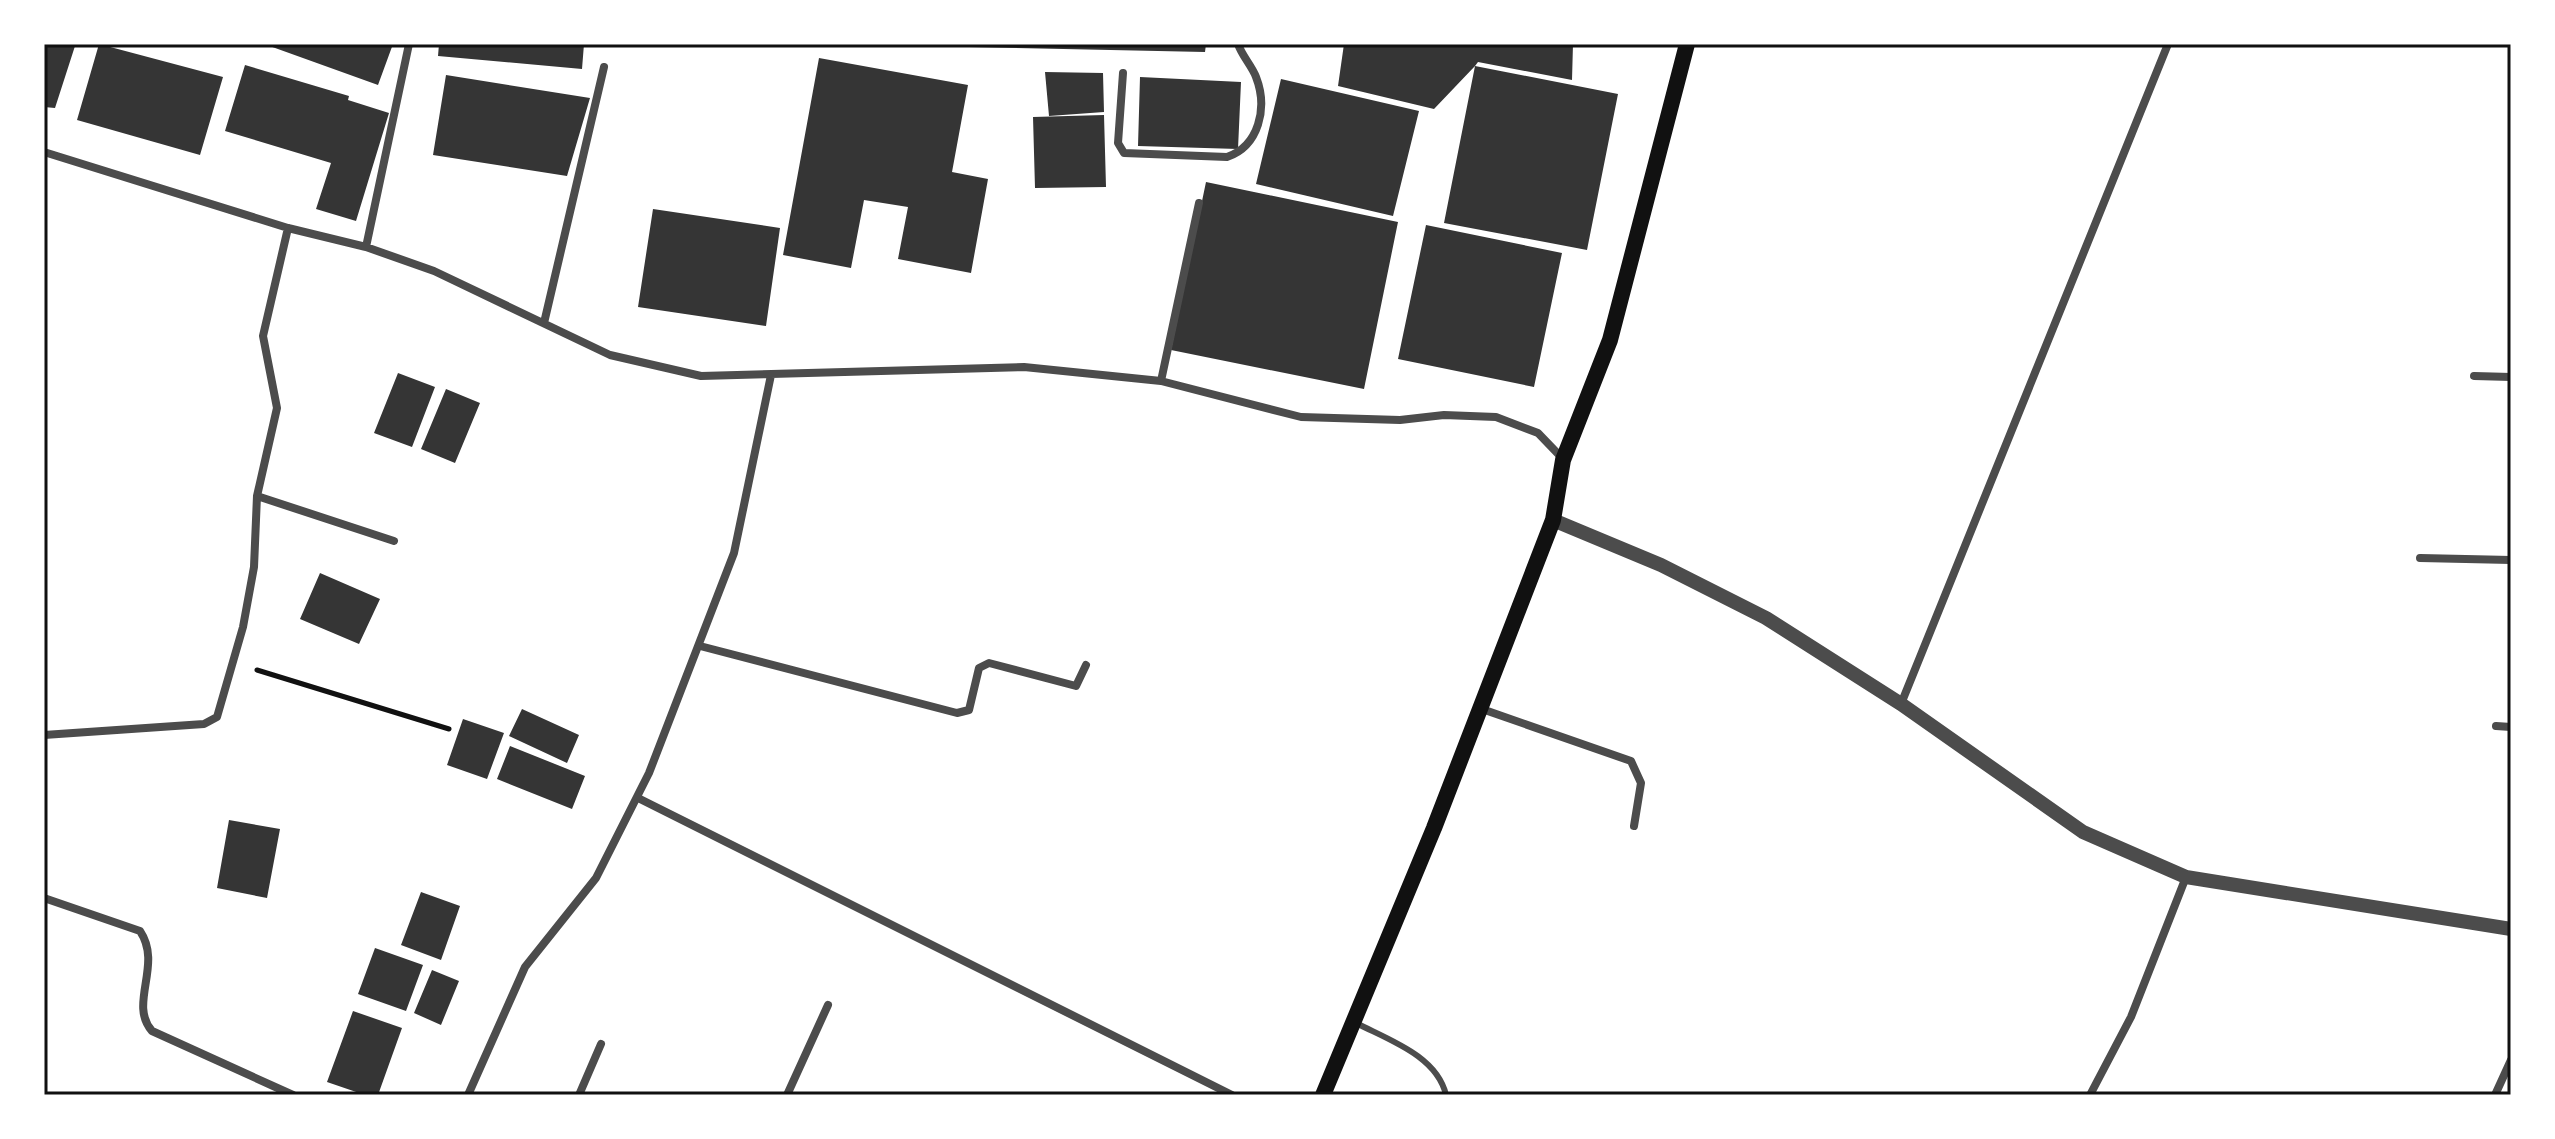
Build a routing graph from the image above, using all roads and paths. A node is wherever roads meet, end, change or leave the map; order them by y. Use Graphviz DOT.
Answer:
graph roads {
  1 [pos="409,44"];
  2 [pos="1238,44"];
  3 [pos="1687,44"];
  4 [pos="2168,44"];
  5 [pos="604,67"];
  6 [pos="1123,73"];
  7 [pos="44,152"];
  8 [pos="1199,203"];
  9 [pos="288,228"];
  10 [pos="366,247"];
  11 [pos="544,323"];
  12 [pos="771,375"];
  13 [pos="2474,376"];
  14 [pos="2511,377"];
  15 [pos="1161,381"];
  16 [pos="1563,460"];
  17 [pos="257,496"];
  18 [pos="1553,520"];
  19 [pos="394,541"];
  20 [pos="2420,558"];
  21 [pos="2511,560"];
  22 [pos="700,646"];
  23 [pos="234,663"];
  24 [pos="1086,665"];
  25 [pos="1901,704"];
  26 [pos="1478,708"];
  27 [pos="2496,726"];
  28 [pos="2511,727"];
  29 [pos="449,729"];
  30 [pos="44,735"];
  31 [pos="638,798"];
  32 [pos="1634,826"];
  33 [pos="2186,877"];
  34 [pos="44,898"];
  35 [pos="2511,929"];
  36 [pos="828,1005"];
  37 [pos="1356,1022"];
  38 [pos="601,1044"];
  39 [pos="2511,1060"];
  40 [pos="293,1095"];
  41 [pos="468,1095"];
  42 [pos="579,1095"];
  43 [pos="787,1095"];
  44 [pos="1232,1095"];
  45 [pos="1323,1095"];
  46 [pos="1446,1095"];
  47 [pos="2090,1095"];
  48 [pos="2495,1095"];
  1 -- 10 [label="street"];
  2 -- 6 [label="street"];
  3 -- 16 [label="main road"];
  4 -- 25 [label="street"];
  5 -- 11 [label="street"];
  7 -- 9 [label="street"];
  8 -- 15 [label="street"];
  9 -- 10 [label="street"];
  9 -- 17 [label="street"];
  10 -- 11 [label="street"];
  11 -- 12 [label="street"];
  12 -- 15 [label="street"];
  12 -- 22 [label="street"];
  13 -- 14 [label="street"];
  15 -- 16 [label="street"];
  16 -- 18 [label="main road"];
  17 -- 19 [label="street"];
  17 -- 23 [label="street"];
  18 -- 25 [label="street"];
  18 -- 26 [label="main road"];
  20 -- 21 [label="street"];
  22 -- 24 [label="street"];
  22 -- 31 [label="street"];
  23 -- 29 [label="path"];
  23 -- 30 [label="street"];
  25 -- 33 [label="street"];
  26 -- 32 [label="street"];
  26 -- 37 [label="main road"];
  27 -- 28 [label="street"];
  31 -- 41 [label="street"];
  31 -- 44 [label="street"];
  33 -- 35 [label="street"];
  33 -- 47 [label="street"];
  34 -- 40 [label="street"];
  36 -- 43 [label="street"];
  37 -- 45 [label="main road"];
  37 -- 46 [label="lane"];
  38 -- 42 [label="street"];
  39 -- 48 [label="street"];
}
